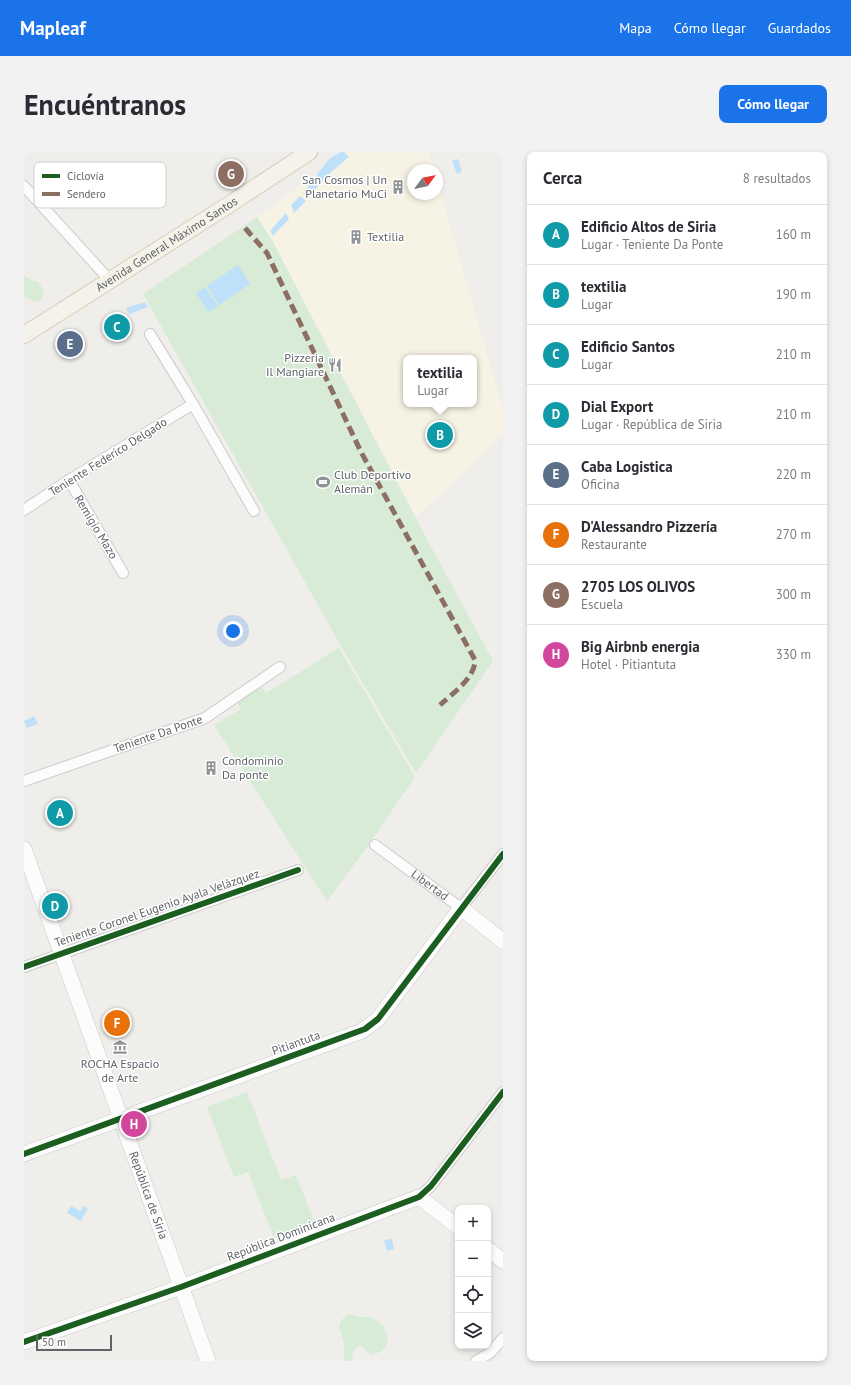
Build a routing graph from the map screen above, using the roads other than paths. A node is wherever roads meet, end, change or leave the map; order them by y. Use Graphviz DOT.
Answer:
graph roads {
  1 [pos="305,153"];
  2 [pos="24,186"];
  3 [pos="34,197"];
  4 [pos="44,208"];
  5 [pos="109,282"];
  6 [pos="150,334"];
  7 [pos="24,335"];
  8 [pos="193,404"];
  9 [pos="69,480"];
  10 [pos="24,510"];
  11 [pos="254,511"];
  12 [pos="123,573"];
  13 [pos="280,667"];
  14 [pos="24,781"];
  15 [pos="375,844"];
  16 [pos="24,849"];
  17 [pos="503,854"];
  18 [pos="298,870"];
  19 [pos="461,908"];
  20 [pos="503,941"];
  21 [pos="61,953"];
  22 [pos="24,967"];
  23 [pos="503,1092"];
  24 [pos="121,1118"];
  25 [pos="24,1154"];
  26 [pos="419,1197"];
  27 [pos="455,1225"];
  28 [pos="491,1251"];
  29 [pos="503,1261"];
  30 [pos="181,1287"];
  31 [pos="503,1338"];
  32 [pos="24,1342"];
  33 [pos="208,1361"];
  34 [pos="476,1361"];
  1 -- 5 [label="main road, Avenida General Máximo Santos"];
  2 -- 3 [label="street"];
  4 -- 5 [label="street"];
  5 -- 7 [label="main road, Avenida General Máximo Santos"];
  6 -- 8 [label="street"];
  8 -- 9 [label="street, Teniente Federico Delgado"];
  8 -- 11 [label="street"];
  9 -- 10 [label="street, Teniente Federico Delgado"];
  9 -- 12 [label="street, Remigio Mazo"];
  13 -- 14 [label="street, Teniente Da Ponte"];
  15 -- 19 [label="street, Libertad"];
  16 -- 21 [label="street, República de Siria"];
  17 -- 19 [label="street, Pitiantuta"];
  18 -- 21 [label="street, Teniente Coronel Eugenio Ayala Velázquez"];
  19 -- 20 [label="street, Libertad"];
  19 -- 24 [label="street, Pitiantuta"];
  21 -- 22 [label="street, Teniente Coronel Eugenio Ayala Velázquez"];
  21 -- 24 [label="street, República de Siria"];
  23 -- 26 [label="street, República Dominicana"];
  24 -- 25 [label="street, Pitiantuta"];
  24 -- 30 [label="street, República de Siria"];
  26 -- 27 [label="street"];
  26 -- 30 [label="street, República Dominicana"];
  28 -- 29 [label="street"];
  30 -- 32 [label="street, República Dominicana"];
  30 -- 33 [label="street, República de Siria"];
  31 -- 34 [label="street"];
}
